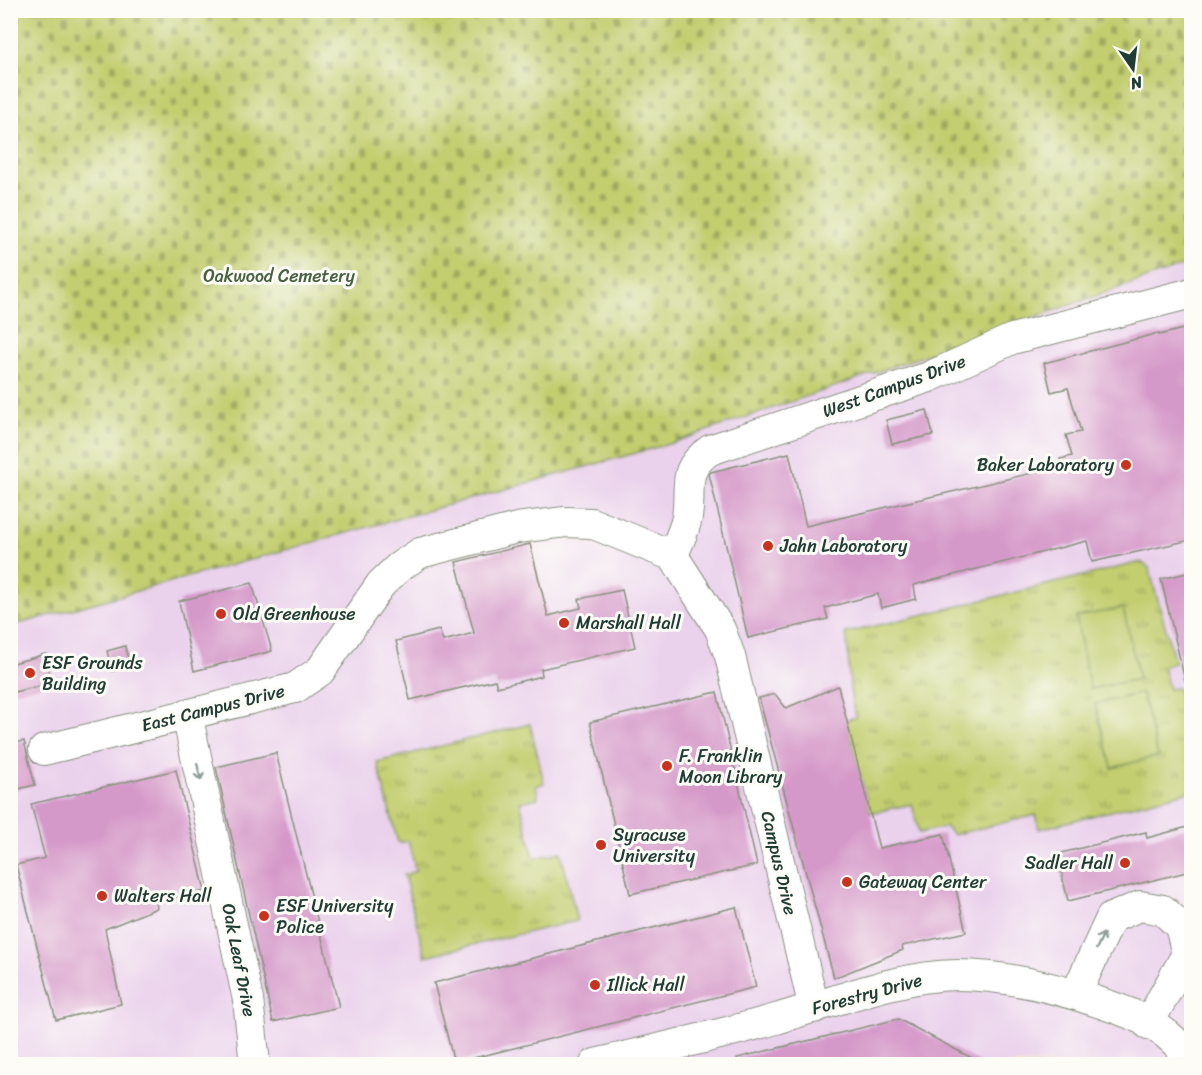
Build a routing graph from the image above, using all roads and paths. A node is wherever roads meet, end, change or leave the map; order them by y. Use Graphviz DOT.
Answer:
graph roads {
  1 [pos="1191,292"];
  2 [pos="673,556"];
  3 [pos="187,714"];
  4 [pos="44,750"];
  5 [pos="1076,994"];
  6 [pos="814,1008"];
  7 [pos="1148,1024"];
  8 [pos="255,1065"];
  9 [pos="595,1065"];
  10 [pos="1191,1065"];
  1 -- 2 [label="street, West Campus Drive"];
  2 -- 3 [label="street, East Campus Drive"];
  2 -- 6 [label="street, Campus Drive"];
  3 -- 4 [label="street, East Campus Drive"];
  3 -- 8 [label="street, Oak Leaf Drive, one-way"];
  5 -- 6 [label="street, Forestry Drive"];
  5 -- 7 [label="street, Forestry Drive"];
  5 -- 7 [label="street, one-way"];
  6 -- 9 [label="street, Forestry Drive"];
  7 -- 10 [label="street, Forestry Drive"];
}
